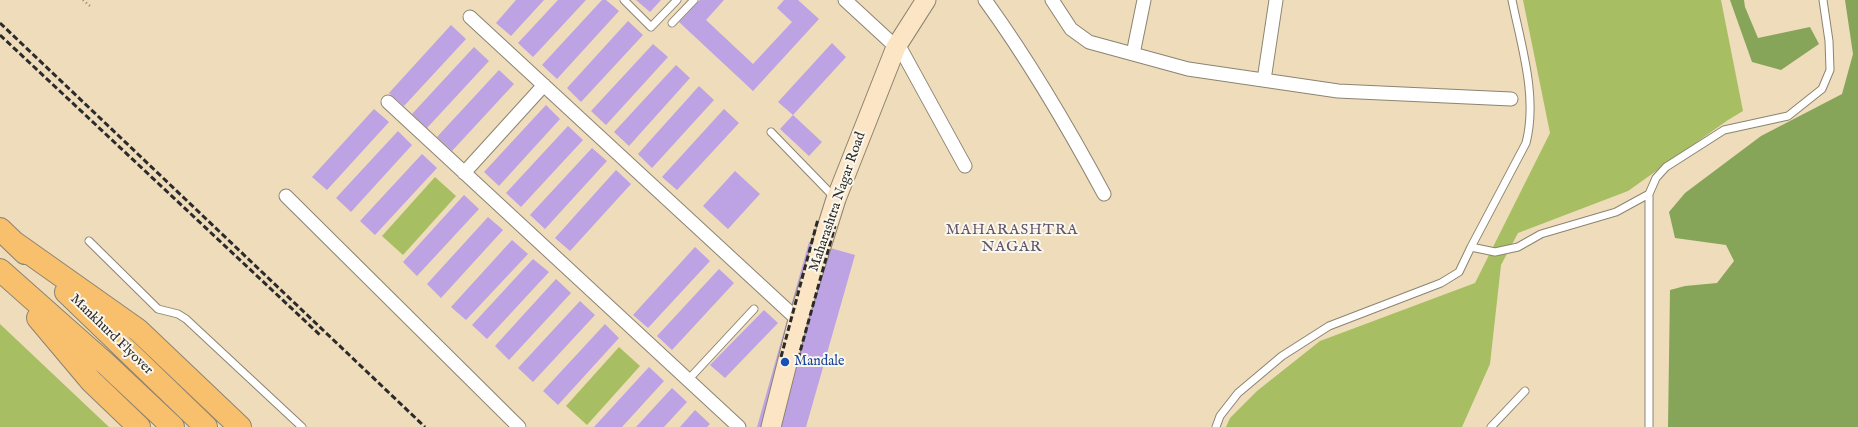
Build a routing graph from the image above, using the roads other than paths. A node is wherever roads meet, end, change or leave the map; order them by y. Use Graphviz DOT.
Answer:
graph roads {
  1 [pos="624,0"];
  2 [pos="677,0"];
  3 [pos="694,0"];
  4 [pos="845,0"];
  5 [pos="926,0"];
  6 [pos="985,0"];
  7 [pos="1052,0"];
  8 [pos="1144,0"];
  9 [pos="1276,0"];
  10 [pos="1512,0"];
  11 [pos="1823,0"];
  12 [pos="470,16"];
  13 [pos="672,23"];
  14 [pos="897,45"];
  15 [pos="1133,54"];
  16 [pos="1264,80"];
  17 [pos="544,85"];
  18 [pos="1511,99"];
  19 [pos="388,102"];
  20 [pos="771,132"];
  21 [pos="965,166"];
  22 [pos="464,173"];
  23 [pos="1104,194"];
  24 [pos="1649,194"];
  25 [pos="286,196"];
  26 [pos="836,199"];
  27 [pos="8,236"];
  28 [pos="89,240"];
  29 [pos="1471,246"];
  30 [pos="0,271"];
  31 [pos="754,309"];
  32 [pos="798,320"];
  33 [pos="688,380"];
  34 [pos="1525,391"];
  35 [pos="139,427"];
  36 [pos="173,427"];
  37 [pos="206,427"];
  38 [pos="240,427"];
  39 [pos="302,427"];
  40 [pos="519,427"];
  41 [pos="738,427"];
  42 [pos="771,427"];
  43 [pos="1216,427"];
  44 [pos="1491,427"];
  45 [pos="1649,427"];
  1 -- 2 [label="lane"];
  3 -- 13 [label="lane"];
  4 -- 14 [label="street"];
  5 -- 14 [label="street, Maharashtra Nagar Road"];
  6 -- 23 [label="street"];
  7 -- 15 [label="street"];
  8 -- 15 [label="street"];
  9 -- 16 [label="street"];
  10 -- 29 [label="lane"];
  11 -- 24 [label="lane"];
  12 -- 17 [label="street"];
  14 -- 21 [label="street"];
  14 -- 26 [label="street, Maharashtra Nagar Road"];
  15 -- 16 [label="street"];
  16 -- 18 [label="street"];
  17 -- 22 [label="street"];
  17 -- 32 [label="street"];
  19 -- 22 [label="street"];
  20 -- 26 [label="lane"];
  22 -- 33 [label="street"];
  24 -- 29 [label="lane"];
  24 -- 45 [label="lane"];
  25 -- 40 [label="street"];
  26 -- 32 [label="street, Maharashtra Nagar Road"];
  27 -- 37 [label="highway, Mankhurd Flyover"];
  27 -- 38 [label="highway"];
  28 -- 39 [label="lane"];
  29 -- 43 [label="lane"];
  30 -- 35 [label="highway"];
  30 -- 36 [label="highway, Mankhurd Flyover"];
  31 -- 33 [label="lane"];
  32 -- 42 [label="street, Maharashtra Nagar Road"];
  33 -- 41 [label="street"];
  34 -- 44 [label="lane"];
}
